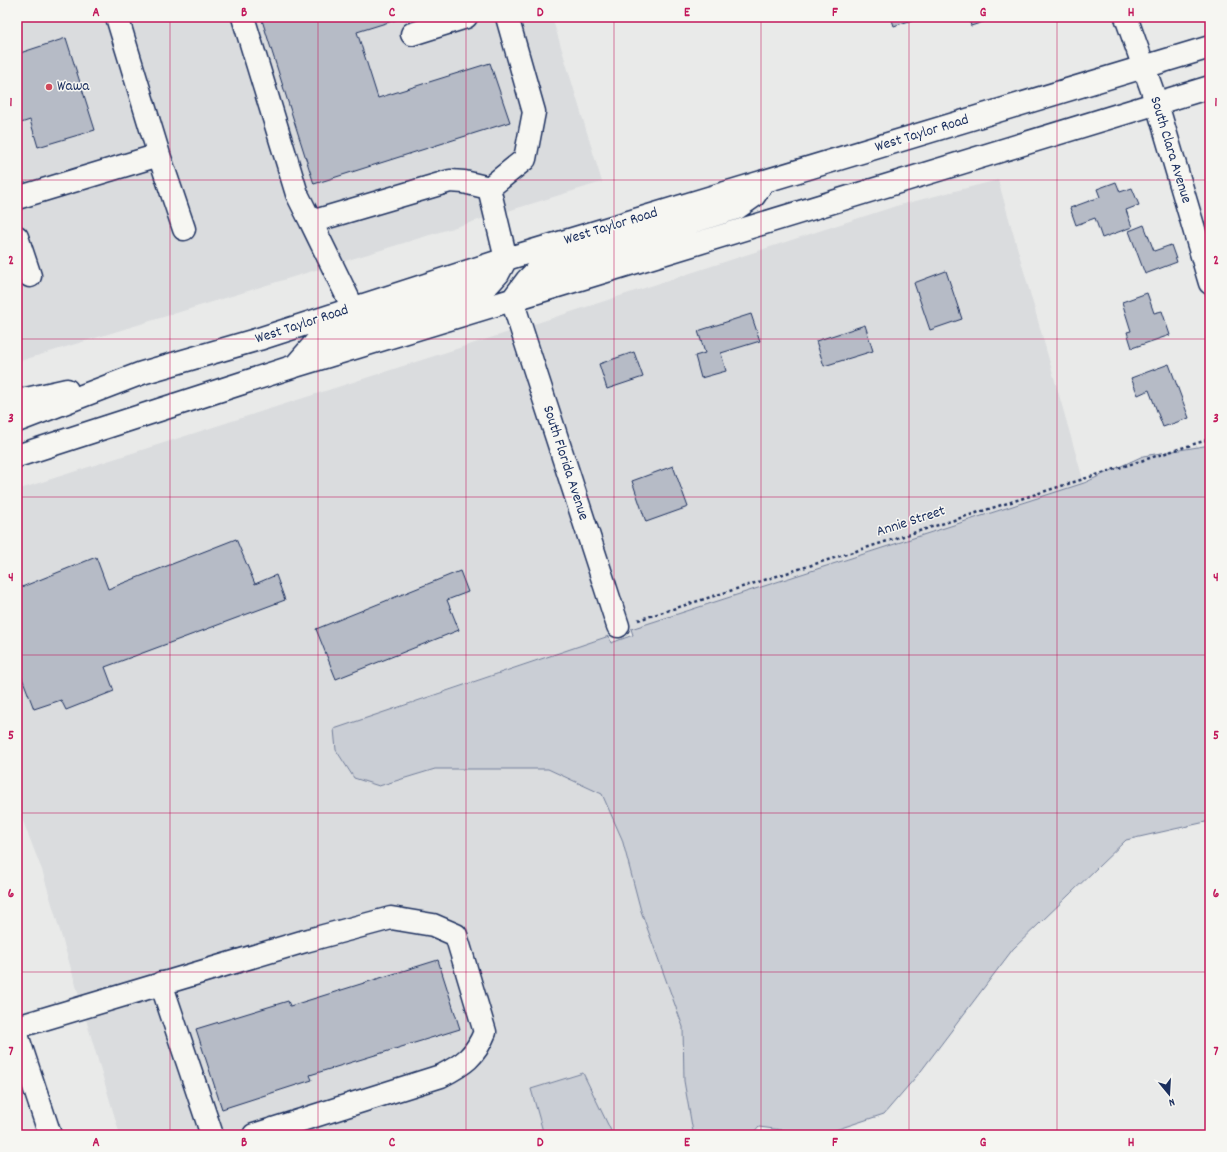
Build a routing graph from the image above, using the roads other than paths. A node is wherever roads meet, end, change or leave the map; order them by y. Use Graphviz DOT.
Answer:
graph roads {
  1 [pos="117,17"];
  2 [pos="243,17"];
  3 [pos="466,17"];
  4 [pos="507,17"];
  5 [pos="1126,17"];
  6 [pos="412,34"];
  7 [pos="1210,47"];
  8 [pos="1144,67"];
  9 [pos="1210,88"];
  10 [pos="1157,104"];
  11 [pos="159,155"];
  12 [pos="764,181"];
  13 [pos="489,188"];
  14 [pos="17,198"];
  15 [pos="311,222"];
  16 [pos="184,229"];
  17 [pos="17,237"];
  18 [pos="506,259"];
  19 [pos="30,276"];
  20 [pos="1210,283"];
  21 [pos="512,300"];
  22 [pos="353,308"];
  23 [pos="295,366"];
  24 [pos="142,373"];
  25 [pos="17,401"];
  26 [pos="17,421"];
  27 [pos="17,456"];
  28 [pos="618,626"];
  29 [pos="161,983"];
  30 [pos="17,1027"];
  31 [pos="17,1036"];
  32 [pos="50,1135"];
  33 [pos="212,1135"];
  34 [pos="254,1135"];
  1 -- 11 [label="main road"];
  2 -- 15 [label="main road"];
  3 -- 6 [label="main road"];
  4 -- 13 [label="main road"];
  5 -- 8 [label="main road, South Clara Avenue"];
  7 -- 8 [label="main road, West Taylor Road"];
  8 -- 10 [label="main road, South Clara Avenue"];
  8 -- 12 [label="main road, West Taylor Road"];
  9 -- 10 [label="main road"];
  10 -- 20 [label="main road, South Clara Avenue"];
  10 -- 21 [label="main road"];
  11 -- 14 [label="main road"];
  11 -- 16 [label="main road"];
  12 -- 18 [label="main road, West Taylor Road"];
  12 -- 21 [label="main road"];
  13 -- 15 [label="main road"];
  13 -- 18 [label="main road"];
  15 -- 22 [label="main road"];
  17 -- 19 [label="main road"];
  18 -- 22 [label="main road, West Taylor Road"];
  18 -- 23 [label="main road"];
  21 -- 23 [label="main road"];
  21 -- 28 [label="main road, South Florida Avenue"];
  22 -- 24 [label="main road, West Taylor Road"];
  23 -- 27 [label="main road"];
  24 -- 25 [label="main road"];
  24 -- 26 [label="main road, West Taylor Road"];
  29 -- 30 [label="main road"];
  29 -- 33 [label="main road"];
  29 -- 34 [label="main road"];
  31 -- 32 [label="main road"];
}
